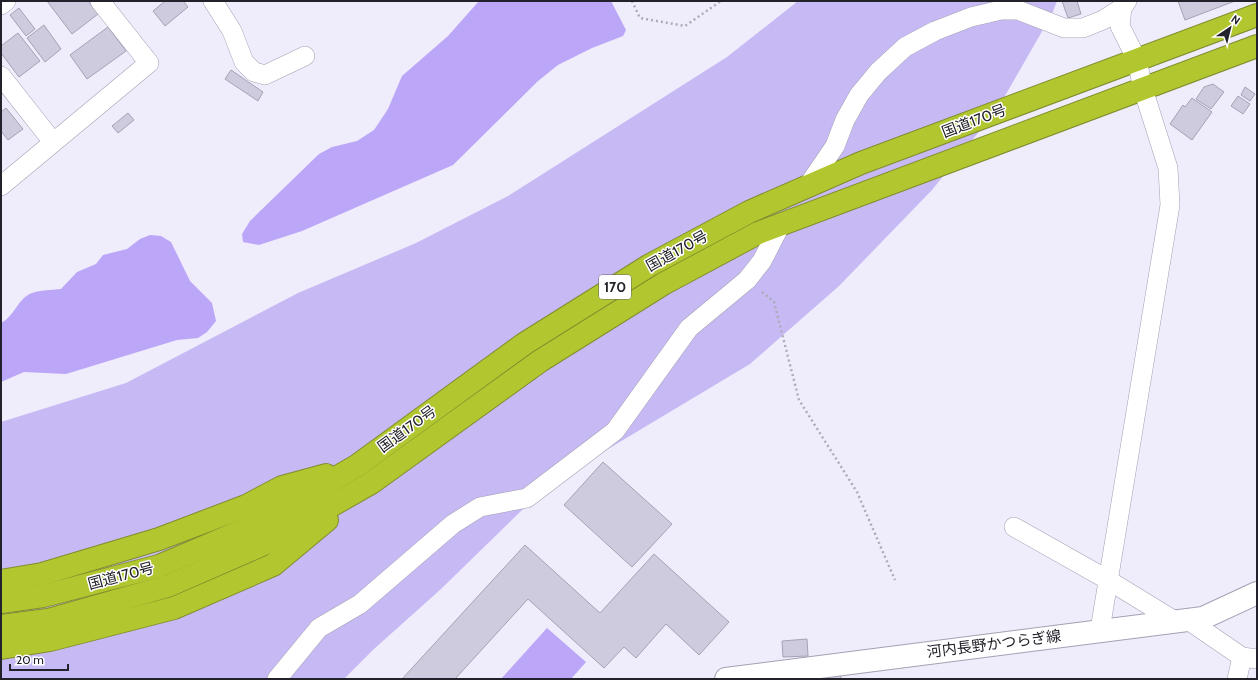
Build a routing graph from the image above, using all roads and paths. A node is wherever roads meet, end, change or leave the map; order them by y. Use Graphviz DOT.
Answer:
graph roads {
  1 [pos="6,1"];
  2 [pos="100,1"];
  3 [pos="213,1"];
  4 [pos="632,1"];
  5 [pos="721,1"];
  6 [pos="1124,4"];
  7 [pos="1,5"];
  8 [pos="1257,15"];
  9 [pos="1257,46"];
  10 [pos="306,56"];
  11 [pos="1137,60"];
  12 [pos="1,76"];
  13 [pos="1143,89"];
  14 [pos="53,142"];
  15 [pos="1,186"];
  16 [pos="807,187"];
  17 [pos="781,224"];
  18 [pos="747,280"];
  19 [pos="358,465"];
  20 [pos="371,483"];
  21 [pos="1014,527"];
  22 [pos="895,580"];
  23 [pos="1108,580"];
  24 [pos="1,581"];
  25 [pos="1257,593"];
  26 [pos="1,602"];
  27 [pos="1182,620"];
  28 [pos="1,626"];
  29 [pos="1100,630"];
  30 [pos="1,648"];
  31 [pos="1250,658"];
  32 [pos="277,679"];
  33 [pos="726,679"];
  34 [pos="1237,679"];
  1 -- 7 [label="street"];
  2 -- 14 [label="street"];
  3 -- 10 [label="street"];
  4 -- 5 [label="path"];
  6 -- 11 [label="street"];
  6 -- 16 [label="street"];
  8 -- 11 [label="highway, 国道170号 / 170"];
  9 -- 13 [label="highway, 国道170号 / 170"];
  11 -- 13 [label="street"];
  11 -- 16 [label="highway, 国道170号 / 170"];
  12 -- 14 [label="street"];
  13 -- 17 [label="highway, 国道170号 / 170"];
  13 -- 23 [label="street"];
  14 -- 15 [label="street"];
  16 -- 19 [label="highway, 国道170号 / 170"];
  17 -- 18 [label="street"];
  17 -- 20 [label="highway, 国道170号 / 170"];
  18 -- 22 [label="path"];
  18 -- 32 [label="street"];
  19 -- 24 [label="highway"];
  19 -- 26 [label="highway, 国道170号 / 170"];
  20 -- 28 [label="highway, 国道170号 / 170"];
  20 -- 30 [label="highway"];
  21 -- 23 [label="street"];
  23 -- 27 [label="street"];
  23 -- 29 [label="street"];
  25 -- 27 [label="main road, 河内長野かつらぎ線"];
  27 -- 29 [label="main road, 河内長野かつらぎ線"];
  27 -- 31 [label="street"];
  29 -- 33 [label="main road, 河内長野かつらぎ線"];
  31 -- 34 [label="street"];
}
